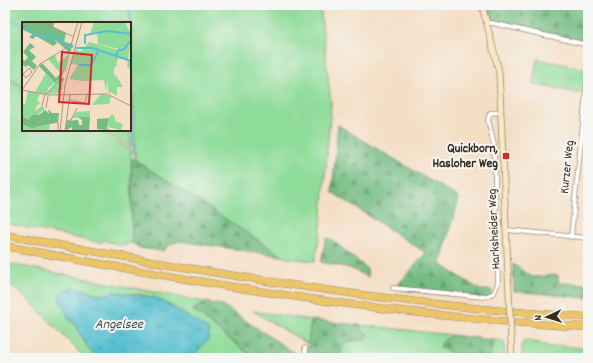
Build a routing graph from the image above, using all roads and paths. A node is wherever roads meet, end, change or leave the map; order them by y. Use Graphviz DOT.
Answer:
graph roads {
  1 [pos="482,5"];
  2 [pos="487,23"];
  3 [pos="588,44"];
  4 [pos="588,75"];
  5 [pos="501,112"];
  6 [pos="507,230"];
  7 [pos="5,236"];
  8 [pos="571,237"];
  9 [pos="588,238"];
  10 [pos="5,246"];
  11 [pos="393,288"];
  12 [pos="588,317"];
  13 [pos="588,327"];
  14 [pos="305,348"];
  15 [pos="306,358"];
  16 [pos="512,358"];
  1 -- 2 [label="main road, Harksheider Weg"];
  2 -- 3 [label="street"];
  2 -- 5 [label="main road, Harksheider Weg"];
  4 -- 8 [label="street, Kurzer Weg"];
  5 -- 6 [label="main road, Harksheider Weg"];
  5 -- 11 [label="street"];
  6 -- 8 [label="street"];
  6 -- 16 [label="main road, Harksheider Weg, bridge"];
  7 -- 12 [label="highway"];
  8 -- 9 [label="street"];
  10 -- 13 [label="highway"];
  14 -- 15 [label="street"];
}
